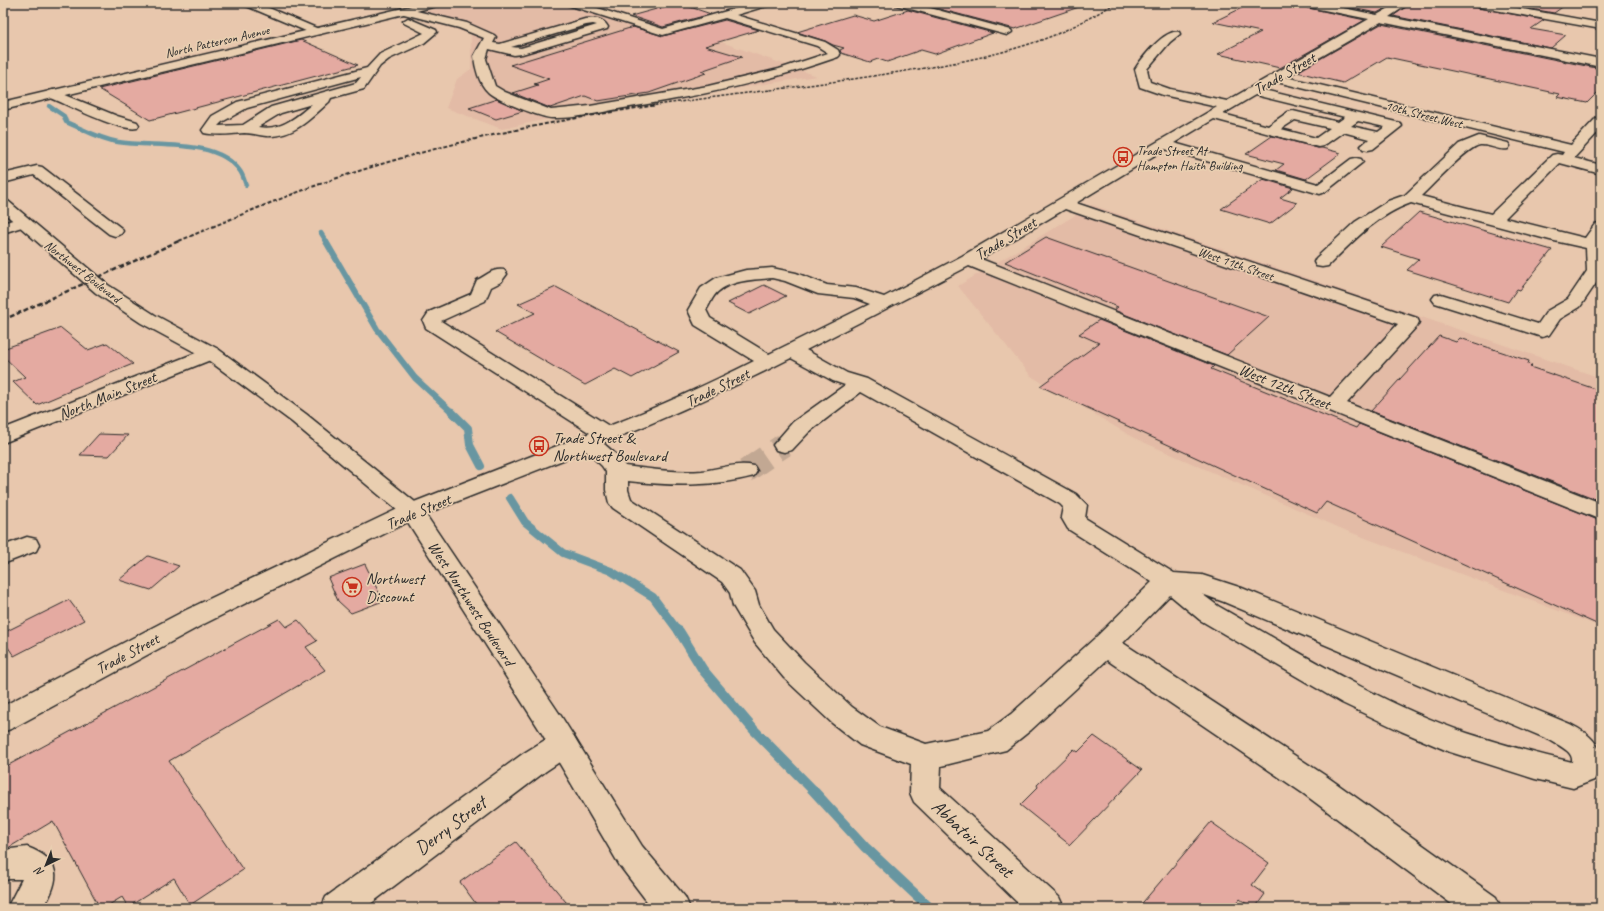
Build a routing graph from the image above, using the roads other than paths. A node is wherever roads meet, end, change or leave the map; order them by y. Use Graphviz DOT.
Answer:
graph roads {
  1 [pos="248,3"];
  2 [pos="438,3"];
  3 [pos="572,3"];
  4 [pos="766,3"];
  5 [pos="900,3"];
  6 [pos="1304,3"];
  7 [pos="1405,3"];
  8 [pos="1473,3"];
  9 [pos="1493,3"];
  10 [pos="404,11"];
  11 [pos="596,11"];
  12 [pos="390,14"];
  13 [pos="726,15"];
  14 [pos="1379,18"];
  15 [pos="1601,22"];
  16 [pos="1601,26"];
  17 [pos="317,32"];
  18 [pos="1007,32"];
  19 [pos="1175,34"];
  20 [pos="488,42"];
  21 [pos="500,46"];
  22 [pos="1601,63"];
  23 [pos="373,70"];
  24 [pos="1275,78"];
  25 [pos="1254,90"];
  26 [pos="53,94"];
  27 [pos="330,95"];
  28 [pos="1310,104"];
  29 [pos="1228,105"];
  30 [pos="3,106"];
  31 [pos="1212,115"];
  32 [pos="1292,115"];
  33 [pos="1356,116"];
  34 [pos="1600,124"];
  35 [pos="132,125"];
  36 [pos="1340,127"];
  37 [pos="246,129"];
  38 [pos="1271,130"];
  39 [pos="1482,134"];
  40 [pos="1379,138"];
  41 [pos="1162,144"];
  42 [pos="1565,156"];
  43 [pos="1601,170"];
  44 [pos="3,179"];
  45 [pos="1410,198"];
  46 [pos="1062,203"];
  47 [pos="3,204"];
  48 [pos="1494,220"];
  49 [pos="22,222"];
  50 [pos="1601,227"];
  51 [pos="3,228"];
  52 [pos="115,231"];
  53 [pos="1593,245"];
  54 [pos="968,260"];
  55 [pos="1322,262"];
  56 [pos="498,274"];
  57 [pos="1441,299"];
  58 [pos="886,303"];
  59 [pos="792,350"];
  60 [pos="211,353"];
  61 [pos="768,362"];
  62 [pos="860,383"];
  63 [pos="1334,405"];
  64 [pos="3,437"];
  65 [pos="599,439"];
  66 [pos="784,445"];
  67 [pos="746,470"];
  68 [pos="617,472"];
  69 [pos="412,511"];
  70 [pos="1601,512"];
  71 [pos="27,545"];
  72 [pos="3,556"];
  73 [pos="1169,581"];
  74 [pos="1105,645"];
  75 [pos="3,720"];
  76 [pos="563,744"];
  77 [pos="926,758"];
  78 [pos="3,866"];
  79 [pos="24,908"];
  80 [pos="338,908"];
  81 [pos="672,908"];
  82 [pos="1047,908"];
  83 [pos="1484,908"];
  1 -- 17 [label="street"];
  2 -- 10 [label="street, North Patterson Avenue"];
  3 -- 11 [label="street"];
  4 -- 13 [label="street"];
  5 -- 18 [label="street"];
  6 -- 14 [label="street"];
  7 -- 14 [label="street, Trade Street"];
  8 -- 16 [label="street"];
  9 -- 15 [label="street"];
  10 -- 12 [label="street, North Patterson Avenue"];
  10 -- 20 [label="street"];
  11 -- 13 [label="street"];
  11 -- 20 [label="street"];
  12 -- 17 [label="street, North Patterson Avenue"];
  12 -- 23 [label="street"];
  13 -- 20 [label="street"];
  14 -- 22 [label="street"];
  14 -- 24 [label="street, Trade Street"];
  17 -- 26 [label="street, North Patterson Avenue"];
  19 -- 29 [label="street"];
  20 -- 21 [label="street"];
  21 -- 21 [label="street"];
  23 -- 27 [label="street"];
  23 -- 37 [label="street"];
  24 -- 25 [label="street, Trade Street"];
  24 -- 39 [label="street, 10th Street West"];
  25 -- 28 [label="street"];
  25 -- 29 [label="street, Trade Street"];
  26 -- 30 [label="street, North Patterson Avenue"];
  26 -- 35 [label="street"];
  27 -- 37 [label="street"];
  27 -- 37 [label="street"];
  28 -- 32 [label="street"];
  28 -- 33 [label="street"];
  29 -- 31 [label="street, Trade Street"];
  31 -- 38 [label="street"];
  31 -- 41 [label="street, Trade Street"];
  32 -- 36 [label="street"];
  32 -- 38 [label="street"];
  33 -- 36 [label="street"];
  33 -- 40 [label="street"];
  34 -- 42 [label="street"];
  36 -- 38 [label="street"];
  36 -- 40 [label="street"];
  39 -- 42 [label="street, 10th Street West"];
  39 -- 45 [label="street"];
  40 -- 41 [label="street"];
  41 -- 46 [label="street, Trade Street"];
  42 -- 43 [label="street, 10th Street West"];
  42 -- 48 [label="street"];
  44 -- 52 [label="street"];
  45 -- 48 [label="street"];
  45 -- 55 [label="street"];
  46 -- 54 [label="street, Trade Street"];
  46 -- 63 [label="street, West 11th Street"];
  47 -- 49 [label="street, Northwest Boulevard"];
  48 -- 53 [label="street"];
  49 -- 51 [label="street"];
  49 -- 60 [label="street, Northwest Boulevard"];
  50 -- 53 [label="street"];
  53 -- 57 [label="street"];
  54 -- 58 [label="street, Trade Street"];
  54 -- 63 [label="street, West 12th Street"];
  56 -- 65 [label="street"];
  58 -- 59 [label="street, Trade Street"];
  58 -- 61 [label="street"];
  59 -- 61 [label="street, Trade Street"];
  59 -- 62 [label="street"];
  60 -- 64 [label="street, North Main Street"];
  60 -- 69 [label="street, West Northwest Boulevard"];
  61 -- 65 [label="street, Trade Street"];
  62 -- 66 [label="street"];
  62 -- 73 [label="street"];
  63 -- 70 [label="street, West 12th Street"];
  65 -- 68 [label="street"];
  65 -- 69 [label="street, Trade Street"];
  67 -- 68 [label="street"];
  68 -- 77 [label="street"];
  69 -- 75 [label="street, Trade Street"];
  69 -- 76 [label="street, West Northwest Boulevard"];
  71 -- 72 [label="street"];
  73 -- 73 [label="street"];
  73 -- 74 [label="street"];
  74 -- 77 [label="street"];
  74 -- 83 [label="street"];
  76 -- 80 [label="street, Derry Street"];
  76 -- 81 [label="street, West Northwest Boulevard"];
  77 -- 82 [label="street, Abbatoir Street"];
  78 -- 79 [label="street"];
}
